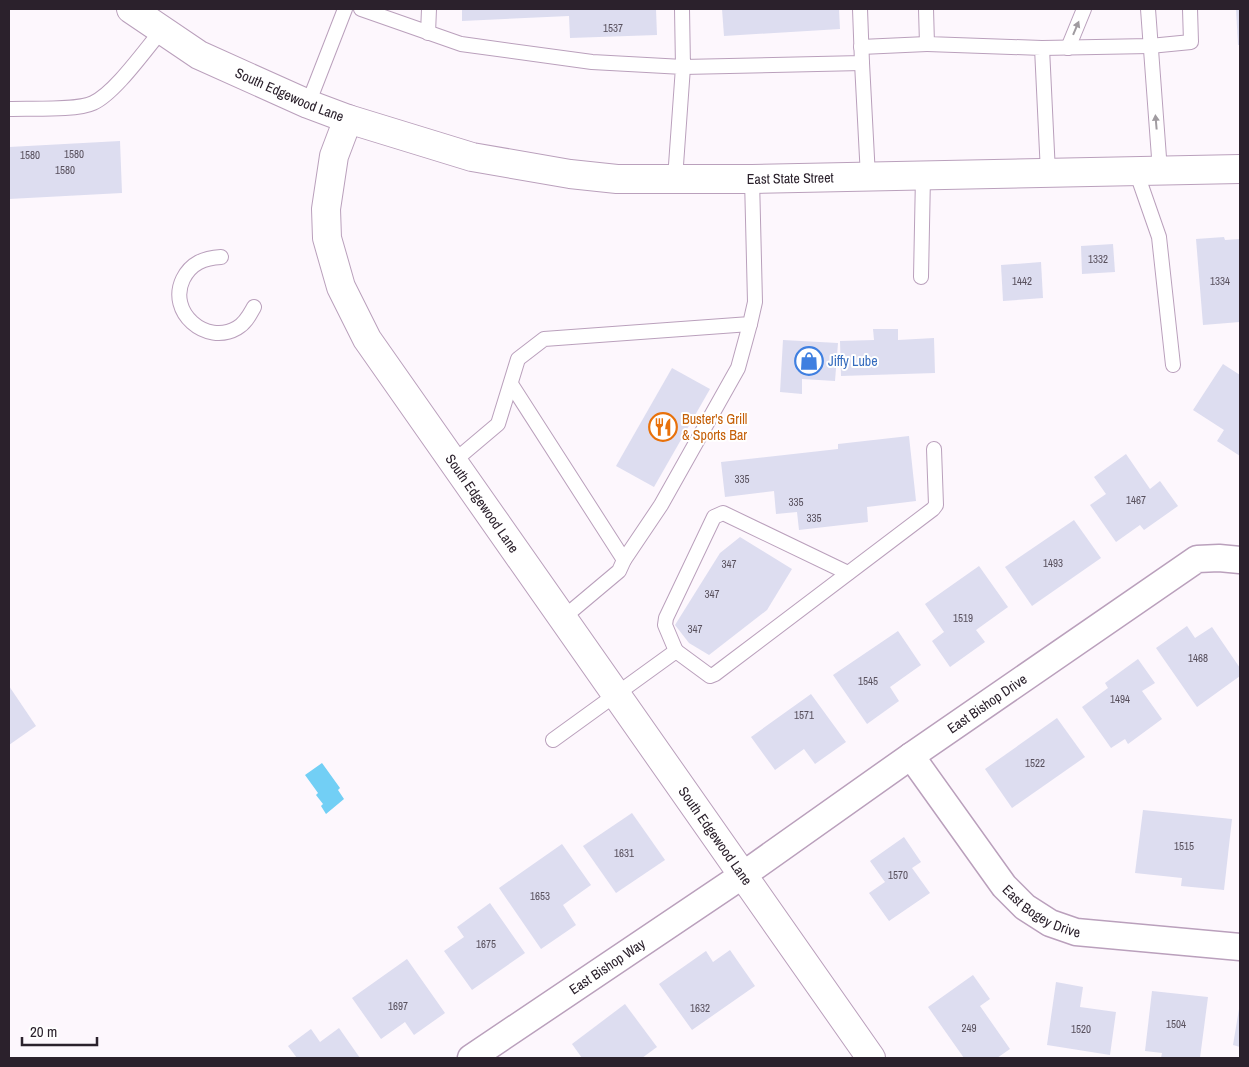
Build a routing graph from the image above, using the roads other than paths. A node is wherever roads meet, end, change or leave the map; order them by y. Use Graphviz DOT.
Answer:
graph roads {
  1 [pos="130,9"];
  2 [pos="344,9"];
  3 [pos="361,9"];
  4 [pos="429,9"];
  5 [pos="682,9"];
  6 [pos="860,9"];
  7 [pos="926,9"];
  8 [pos="1084,9"];
  9 [pos="1148,9"];
  10 [pos="1190,9"];
  11 [pos="162,30"];
  12 [pos="428,33"];
  13 [pos="927,44"];
  14 [pos="1150,46"];
  15 [pos="861,47"];
  16 [pos="1042,48"];
  17 [pos="1068,48"];
  18 [pos="862,64"];
  19 [pos="683,67"];
  20 [pos="308,104"];
  21 [pos="9,109"];
  22 [pos="348,119"];
  23 [pos="1240,169"];
  24 [pos="1148,171"];
  25 [pos="1048,173"];
  26 [pos="922,176"];
  27 [pos="868,177"];
  28 [pos="752,179"];
  29 [pos="675,180"];
  30 [pos="221,257"];
  31 [pos="920,277"];
  32 [pos="254,307"];
  33 [pos="750,324"];
  34 [pos="1173,365"];
  35 [pos="511,384"];
  36 [pos="934,449"];
  37 [pos="453,462"];
  38 [pos="624,560"];
  39 [pos="1240,560"];
  40 [pos="848,573"];
  41 [pos="563,618"];
  42 [pos="676,652"];
  43 [pos="617,695"];
  44 [pos="553,740"];
  45 [pos="911,756"];
  46 [pos="743,875"];
  47 [pos="1240,947"];
  48 [pos="471,1058"];
  49 [pos="871,1058"];
  1 -- 11 [label="main road, South Edgewood Lane"];
  2 -- 20 [label="lane"];
  3 -- 12 [label="lane"];
  4 -- 12 [label="lane"];
  5 -- 19 [label="lane"];
  6 -- 15 [label="lane"];
  7 -- 13 [label="lane"];
  17 -- 8 [label="lane, one-way"];
  9 -- 14 [label="lane"];
  10 -- 14 [label="lane"];
  11 -- 20 [label="main road, South Edgewood Lane"];
  11 -- 21 [label="lane"];
  12 -- 19 [label="lane"];
  13 -- 15 [label="lane"];
  13 -- 16 [label="lane"];
  14 -- 17 [label="lane"];
  24 -- 14 [label="lane, one-way"];
  15 -- 18 [label="lane"];
  16 -- 17 [label="lane"];
  16 -- 25 [label="lane"];
  18 -- 19 [label="lane"];
  18 -- 27 [label="lane"];
  19 -- 29 [label="lane"];
  20 -- 22 [label="main road, South Edgewood Lane"];
  22 -- 29 [label="main road, East State Street"];
  22 -- 37 [label="main road, South Edgewood Lane"];
  23 -- 24 [label="main road, East State Street"];
  24 -- 25 [label="main road, East State Street"];
  24 -- 34 [label="lane"];
  25 -- 26 [label="main road, East State Street"];
  26 -- 27 [label="main road, East State Street"];
  26 -- 31 [label="lane"];
  27 -- 28 [label="main road, East State Street"];
  28 -- 29 [label="main road, East State Street"];
  28 -- 33 [label="lane"];
  30 -- 32 [label="lane"];
  33 -- 35 [label="lane"];
  33 -- 38 [label="lane"];
  35 -- 37 [label="lane"];
  35 -- 38 [label="lane"];
  36 -- 40 [label="lane"];
  37 -- 41 [label="main road, South Edgewood Lane"];
  38 -- 41 [label="lane"];
  39 -- 45 [label="street, East Bishop Drive"];
  40 -- 42 [label="lane"];
  40 -- 42 [label="lane"];
  41 -- 43 [label="main road, South Edgewood Lane"];
  42 -- 43 [label="lane"];
  43 -- 44 [label="lane"];
  43 -- 46 [label="main road, South Edgewood Lane"];
  45 -- 46 [label="street, East Bishop Drive"];
  45 -- 47 [label="street, East Bogey Drive"];
  46 -- 48 [label="street, East Bishop Way"];
  46 -- 49 [label="main road, South Edgewood Lane"];
}
